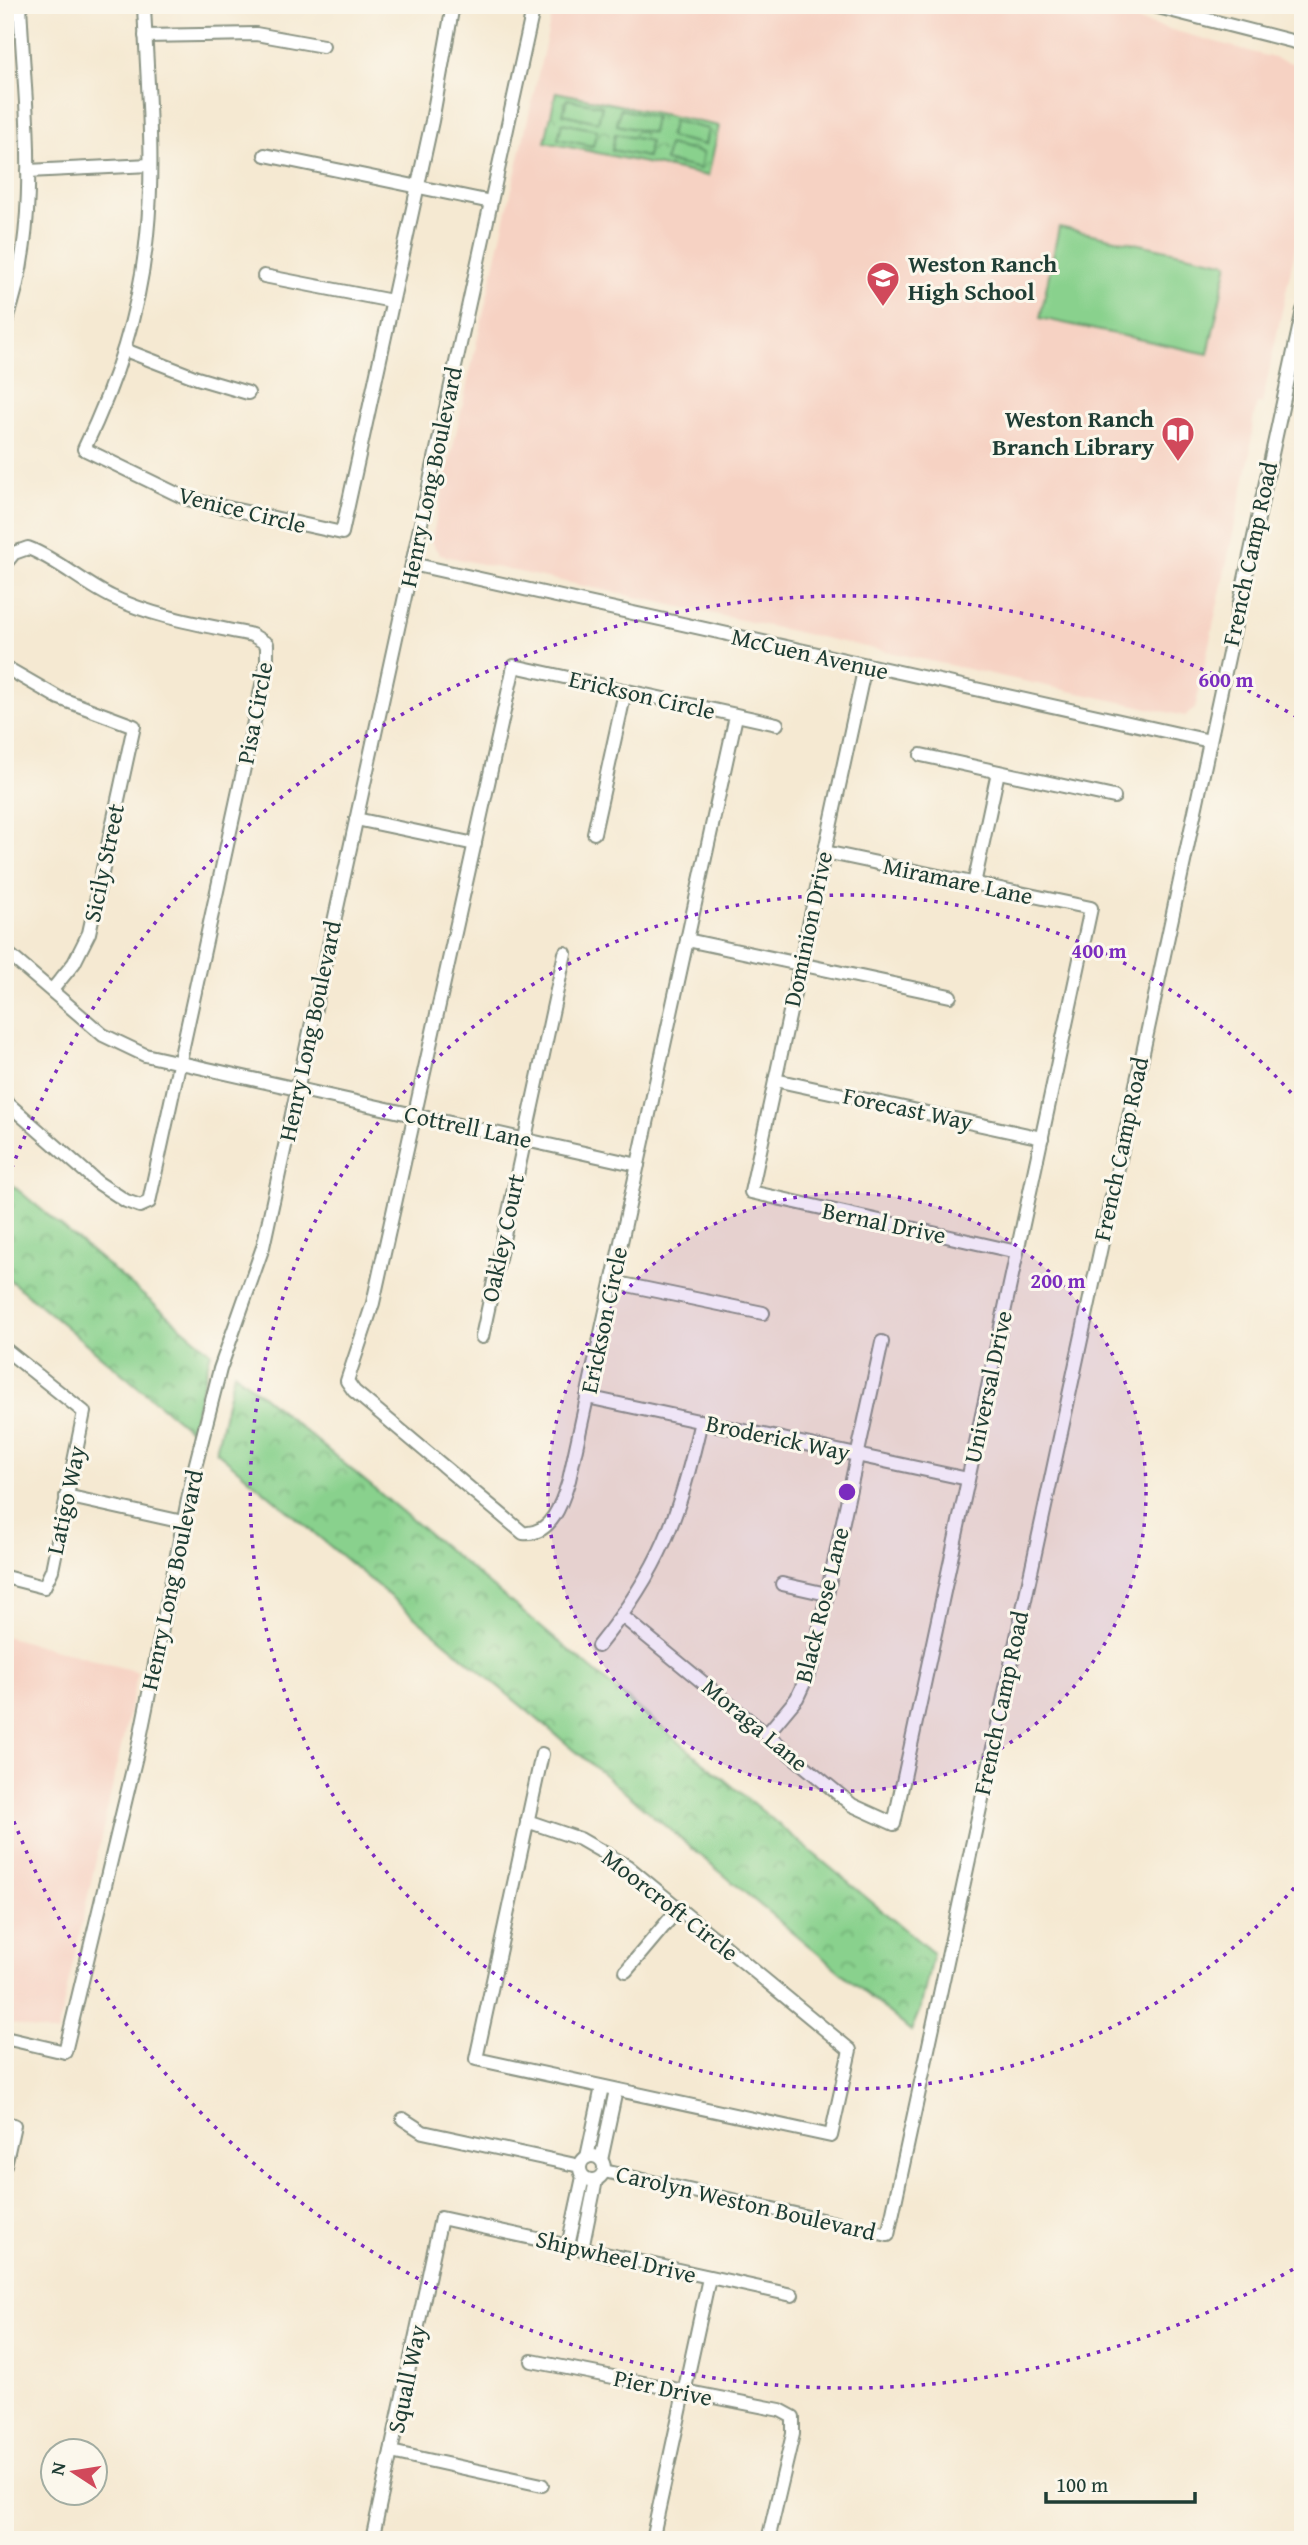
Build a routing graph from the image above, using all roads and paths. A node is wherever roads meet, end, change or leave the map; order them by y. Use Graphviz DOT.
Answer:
graph roads {
  1 [pos="20,5"];
  2 [pos="144,5"];
  3 [pos="453,5"];
  4 [pos="534,5"];
  5 [pos="1150,5"];
  6 [pos="145,36"];
  7 [pos="1303,44"];
  8 [pos="323,46"];
  9 [pos="265,155"];
  10 [pos="150,165"];
  11 [pos="28,171"];
  12 [pos="417,186"];
  13 [pos="491,202"];
  14 [pos="264,276"];
  15 [pos="392,301"];
  16 [pos="1303,310"];
  17 [pos="5,325"];
  18 [pos="125,350"];
  19 [pos="248,393"];
  20 [pos="5,564"];
  21 [pos="412,564"];
  22 [pos="865,666"];
  23 [pos="5,667"];
  24 [pos="625,692"];
  25 [pos="736,716"];
  26 [pos="777,724"];
  27 [pos="1210,741"];
  28 [pos="921,755"];
  29 [pos="998,772"];
  30 [pos="1114,797"];
  31 [pos="356,819"];
  32 [pos="594,833"];
  33 [pos="475,844"];
  34 [pos="825,852"];
  35 [pos="974,884"];
  36 [pos="1091,908"];
  37 [pos="687,940"];
  38 [pos="5,951"];
  39 [pos="565,953"];
  40 [pos="800,965"];
  41 [pos="52,990"];
  42 [pos="950,996"];
  43 [pos="179,1063"];
  44 [pos="775,1080"];
  45 [pos="298,1091"];
  46 [pos="5,1101"];
  47 [pos="413,1115"];
  48 [pos="1042,1138"];
  49 [pos="524,1140"];
  50 [pos="638,1165"];
  51 [pos="751,1192"];
  52 [pos="1017,1252"];
  53 [pos="613,1282"];
  54 [pos="763,1313"];
  55 [pos="482,1337"];
  56 [pos="882,1342"];
  57 [pos="5,1349"];
  58 [pos="587,1397"];
  59 [pos="701,1421"];
  60 [pos="857,1455"];
  61 [pos="968,1479"];
  62 [pos="66,1496"];
  63 [pos="183,1522"];
  64 [pos="5,1577"];
  65 [pos="782,1584"];
  66 [pos="827,1594"];
  67 [pos="622,1616"];
  68 [pos="598,1646"];
  69 [pos="767,1734"];
  70 [pos="542,1754"];
  71 [pos="527,1821"];
  72 [pos="894,1824"];
  73 [pos="679,1908"];
  74 [pos="626,1971"];
  75 [pos="5,2038"];
  76 [pos="602,2087"];
  77 [pos="616,2090"];
  78 [pos="403,2119"];
  79 [pos="5,2123"];
  80 [pos="5,2165"];
  81 [pos="592,2168"];
  82 [pos="442,2218"];
  83 [pos="888,2235"];
  84 [pos="568,2246"];
  85 [pos="582,2249"];
  86 [pos="709,2278"];
  87 [pos="792,2295"];
  88 [pos="532,2361"];
  89 [pos="684,2391"];
  90 [pos="391,2452"];
  91 [pos="542,2485"];
  92 [pos="372,2540"];
  93 [pos="652,2540"];
  94 [pos="768,2540"];
  1 -- 11 [label="street"];
  2 -- 6 [label="street, Venice Circle"];
  3 -- 12 [label="street, Venice Circle"];
  4 -- 13 [label="street, Henry Long Boulevard"];
  5 -- 7 [label="street"];
  6 -- 8 [label="street"];
  6 -- 10 [label="street, Venice Circle"];
  9 -- 12 [label="street"];
  10 -- 11 [label="street"];
  10 -- 18 [label="street, Venice Circle"];
  11 -- 17 [label="street"];
  12 -- 13 [label="street"];
  12 -- 15 [label="street, Venice Circle"];
  13 -- 21 [label="street, Henry Long Boulevard"];
  14 -- 15 [label="street"];
  15 -- 18 [label="street, Venice Circle"];
  16 -- 27 [label="street, French Camp Road"];
  18 -- 19 [label="street"];
  20 -- 43 [label="street, Pisa Circle"];
  21 -- 22 [label="street, McCuen Avenue"];
  21 -- 31 [label="street, Henry Long Boulevard"];
  22 -- 27 [label="street, McCuen Avenue"];
  22 -- 34 [label="street, Dominion Drive"];
  23 -- 41 [label="street, Sicily Street"];
  24 -- 25 [label="street, Erickson Circle"];
  24 -- 32 [label="street"];
  24 -- 33 [label="street, Erickson Circle"];
  25 -- 26 [label="street"];
  25 -- 37 [label="street, Erickson Circle"];
  27 -- 83 [label="street, French Camp Road"];
  28 -- 29 [label="street"];
  29 -- 30 [label="street"];
  29 -- 35 [label="street"];
  31 -- 33 [label="street"];
  31 -- 45 [label="street, Henry Long Boulevard"];
  33 -- 47 [label="street, Erickson Circle"];
  34 -- 35 [label="street, Miramare Lane"];
  34 -- 40 [label="street, Dominion Drive"];
  35 -- 36 [label="street, Miramare Lane"];
  36 -- 48 [label="street, Universal Drive"];
  37 -- 40 [label="street"];
  37 -- 50 [label="street, Erickson Circle"];
  38 -- 41 [label="street"];
  39 -- 49 [label="street, Oakley Court"];
  40 -- 42 [label="street"];
  40 -- 44 [label="street, Dominion Drive"];
  41 -- 43 [label="street"];
  43 -- 45 [label="street"];
  43 -- 46 [label="street, Pisa Circle"];
  44 -- 48 [label="street, Forecast Way"];
  44 -- 51 [label="street, Dominion Drive"];
  45 -- 47 [label="street, Cottrell Lane"];
  45 -- 63 [label="street, Henry Long Boulevard"];
  47 -- 49 [label="street, Cottrell Lane"];
  47 -- 58 [label="street, Erickson Circle"];
  48 -- 52 [label="street, Universal Drive"];
  49 -- 50 [label="street, Cottrell Lane"];
  49 -- 55 [label="street, Oakley Court"];
  50 -- 53 [label="street, Erickson Circle"];
  51 -- 52 [label="street, Bernal Drive"];
  52 -- 61 [label="street, Universal Drive"];
  53 -- 54 [label="street"];
  53 -- 58 [label="street, Erickson Circle"];
  56 -- 60 [label="street, Black Rose Lane"];
  57 -- 62 [label="street, Latigo Way"];
  58 -- 59 [label="street, Broderick Way"];
  59 -- 60 [label="street, Broderick Way"];
  59 -- 67 [label="street"];
  60 -- 61 [label="street, Broderick Way"];
  60 -- 66 [label="street, Black Rose Lane"];
  61 -- 72 [label="street, Universal Drive"];
  62 -- 63 [label="street"];
  62 -- 64 [label="street, Latigo Way"];
  63 -- 75 [label="street, Henry Long Boulevard"];
  65 -- 66 [label="street"];
  66 -- 69 [label="street, Black Rose Lane"];
  67 -- 68 [label="street"];
  67 -- 69 [label="street, Moraga Lane"];
  69 -- 72 [label="street, Moraga Lane"];
  70 -- 71 [label="street"];
  71 -- 73 [label="street, Moorcroft Circle"];
  71 -- 76 [label="street, Moorcroft Circle"];
  73 -- 74 [label="street"];
  73 -- 77 [label="street, Moorcroft Circle"];
  76 -- 77 [label="street, Moorcroft Circle"];
  76 -- 81 [label="street"];
  77 -- 81 [label="street"];
  78 -- 81 [label="street, Carolyn Weston Boulevard"];
  79 -- 80 [label="street"];
  81 -- 83 [label="street, Carolyn Weston Boulevard"];
  81 -- 84 [label="street"];
  81 -- 85 [label="street"];
  82 -- 84 [label="street, Shipwheel Drive"];
  82 -- 90 [label="street, Squall Way"];
  84 -- 85 [label="street, Shipwheel Drive"];
  85 -- 86 [label="street, Shipwheel Drive"];
  86 -- 87 [label="street, Shipwheel Drive"];
  86 -- 89 [label="street"];
  88 -- 89 [label="street, Pier Drive"];
  89 -- 93 [label="street"];
  89 -- 94 [label="street, Pier Drive"];
  90 -- 91 [label="street"];
  90 -- 92 [label="street, Squall Way"];
}
